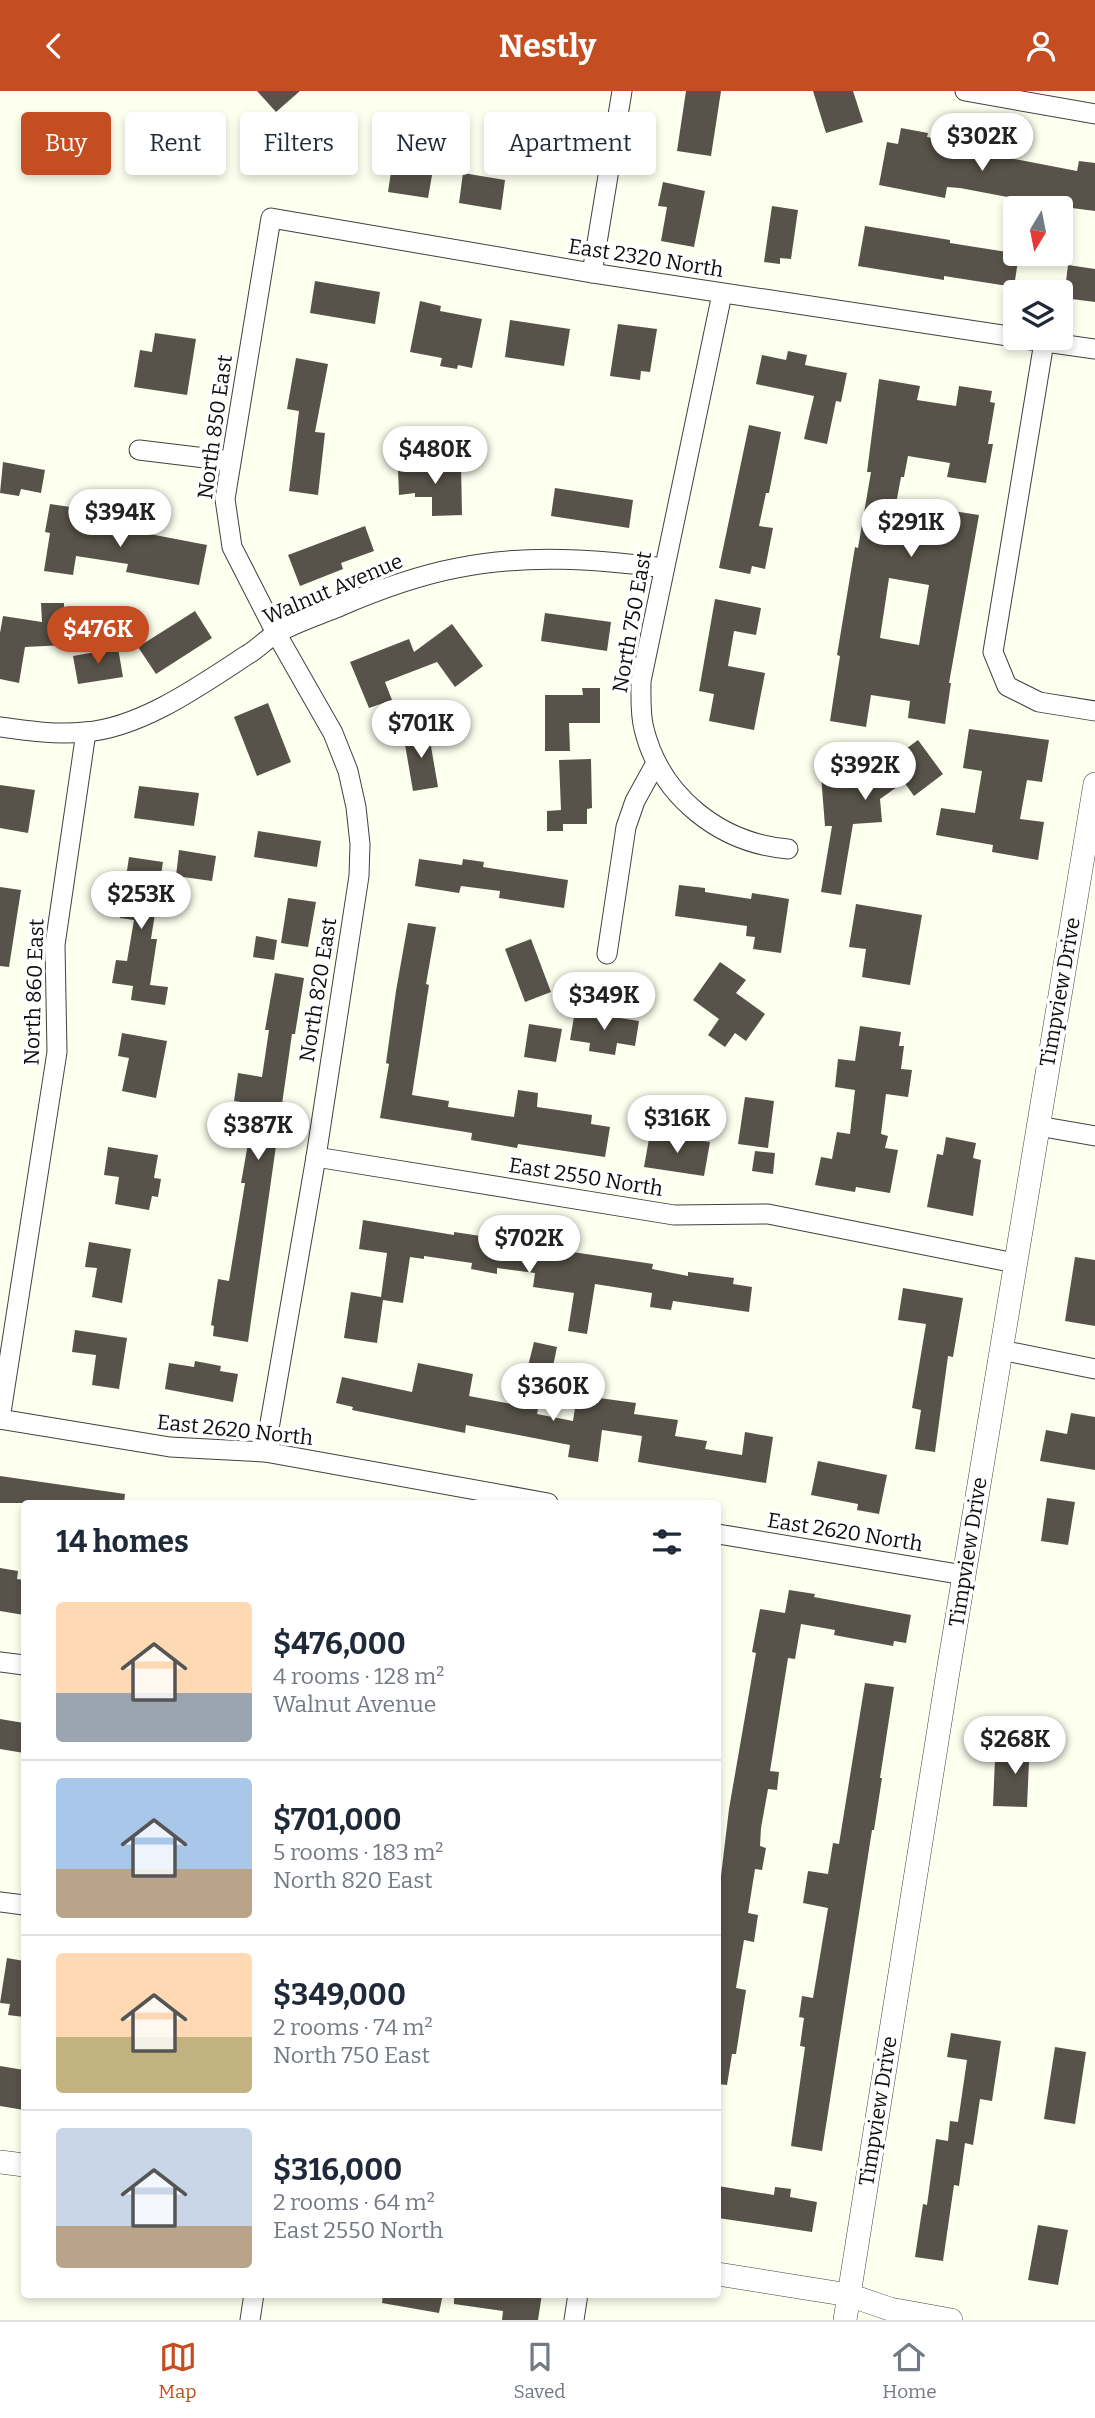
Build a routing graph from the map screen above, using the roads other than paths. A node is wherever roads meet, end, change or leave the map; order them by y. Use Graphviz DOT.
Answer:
graph roads {
  1 [pos="622,91"];
  2 [pos="965,91"];
  3 [pos="1095,114"];
  4 [pos="271,218"];
  5 [pos="592,273"];
  6 [pos="722,293"];
  7 [pos="1003,336"];
  8 [pos="1073,346"];
  9 [pos="1095,349"];
  10 [pos="1043,350"];
  11 [pos="139,450"];
  12 [pos="230,461"];
  13 [pos="664,568"];
  14 [pos="276,633"];
  15 [pos="1095,711"];
  16 [pos="0,727"];
  17 [pos="86,733"];
  18 [pos="656,763"];
  19 [pos="1095,784"];
  20 [pos="788,849"];
  21 [pos="607,954"];
  22 [pos="1038,1126"];
  23 [pos="1095,1136"];
  24 [pos="316,1157"];
  25 [pos="1015,1262"];
  26 [pos="1001,1350"];
  27 [pos="1095,1369"];
  28 [pos="0,1419"];
  29 [pos="265,1452"];
  30 [pos="531,1500"];
  31 [pos="721,1534"];
  32 [pos="964,1575"];
  33 [pos="0,1662"];
  34 [pos="21,1665"];
  35 [pos="0,1902"];
  36 [pos="21,1905"];
  37 [pos="0,2161"];
  38 [pos="21,2164"];
  39 [pos="721,2274"];
  40 [pos="849,2295"];
  41 [pos="253,2298"];
  42 [pos="577,2298"];
  43 [pos="250,2320"];
  44 [pos="574,2320"];
  45 [pos="845,2320"];
  46 [pos="951,2320"];
  1 -- 5 [label="street"];
  2 -- 3 [label="street"];
  4 -- 5 [label="street, East 2320 North"];
  4 -- 12 [label="street, North 850 East"];
  5 -- 6 [label="street, East 2320 North"];
  6 -- 7 [label="street, East 2320 North"];
  6 -- 13 [label="street, North 750 East"];
  8 -- 9 [label="street, East 2320 North"];
  10 -- 15 [label="street"];
  11 -- 12 [label="street"];
  12 -- 14 [label="street, North 850 East"];
  13 -- 14 [label="street, Walnut Avenue"];
  13 -- 18 [label="street, North 750 East"];
  14 -- 17 [label="street, Walnut Avenue"];
  14 -- 24 [label="street, North 820 East"];
  16 -- 17 [label="street, Walnut Avenue"];
  17 -- 28 [label="street, North 860 East"];
  18 -- 20 [label="street, North 750 East"];
  18 -- 21 [label="street"];
  19 -- 22 [label="street, Timpview Drive"];
  22 -- 23 [label="street"];
  22 -- 25 [label="street, Timpview Drive"];
  24 -- 25 [label="street, East 2550 North"];
  24 -- 29 [label="street, North 820 East"];
  25 -- 26 [label="street, Timpview Drive"];
  26 -- 27 [label="street"];
  26 -- 32 [label="street, Timpview Drive"];
  28 -- 29 [label="street, East 2620 North"];
  29 -- 30 [label="street, East 2620 North"];
  31 -- 32 [label="street, East 2620 North"];
  32 -- 40 [label="street, Timpview Drive"];
  33 -- 34 [label="street"];
  35 -- 36 [label="street"];
  37 -- 38 [label="street"];
  39 -- 40 [label="street"];
  40 -- 45 [label="street, Timpview Drive"];
  40 -- 46 [label="street"];
  41 -- 43 [label="street"];
  42 -- 44 [label="street"];
}
